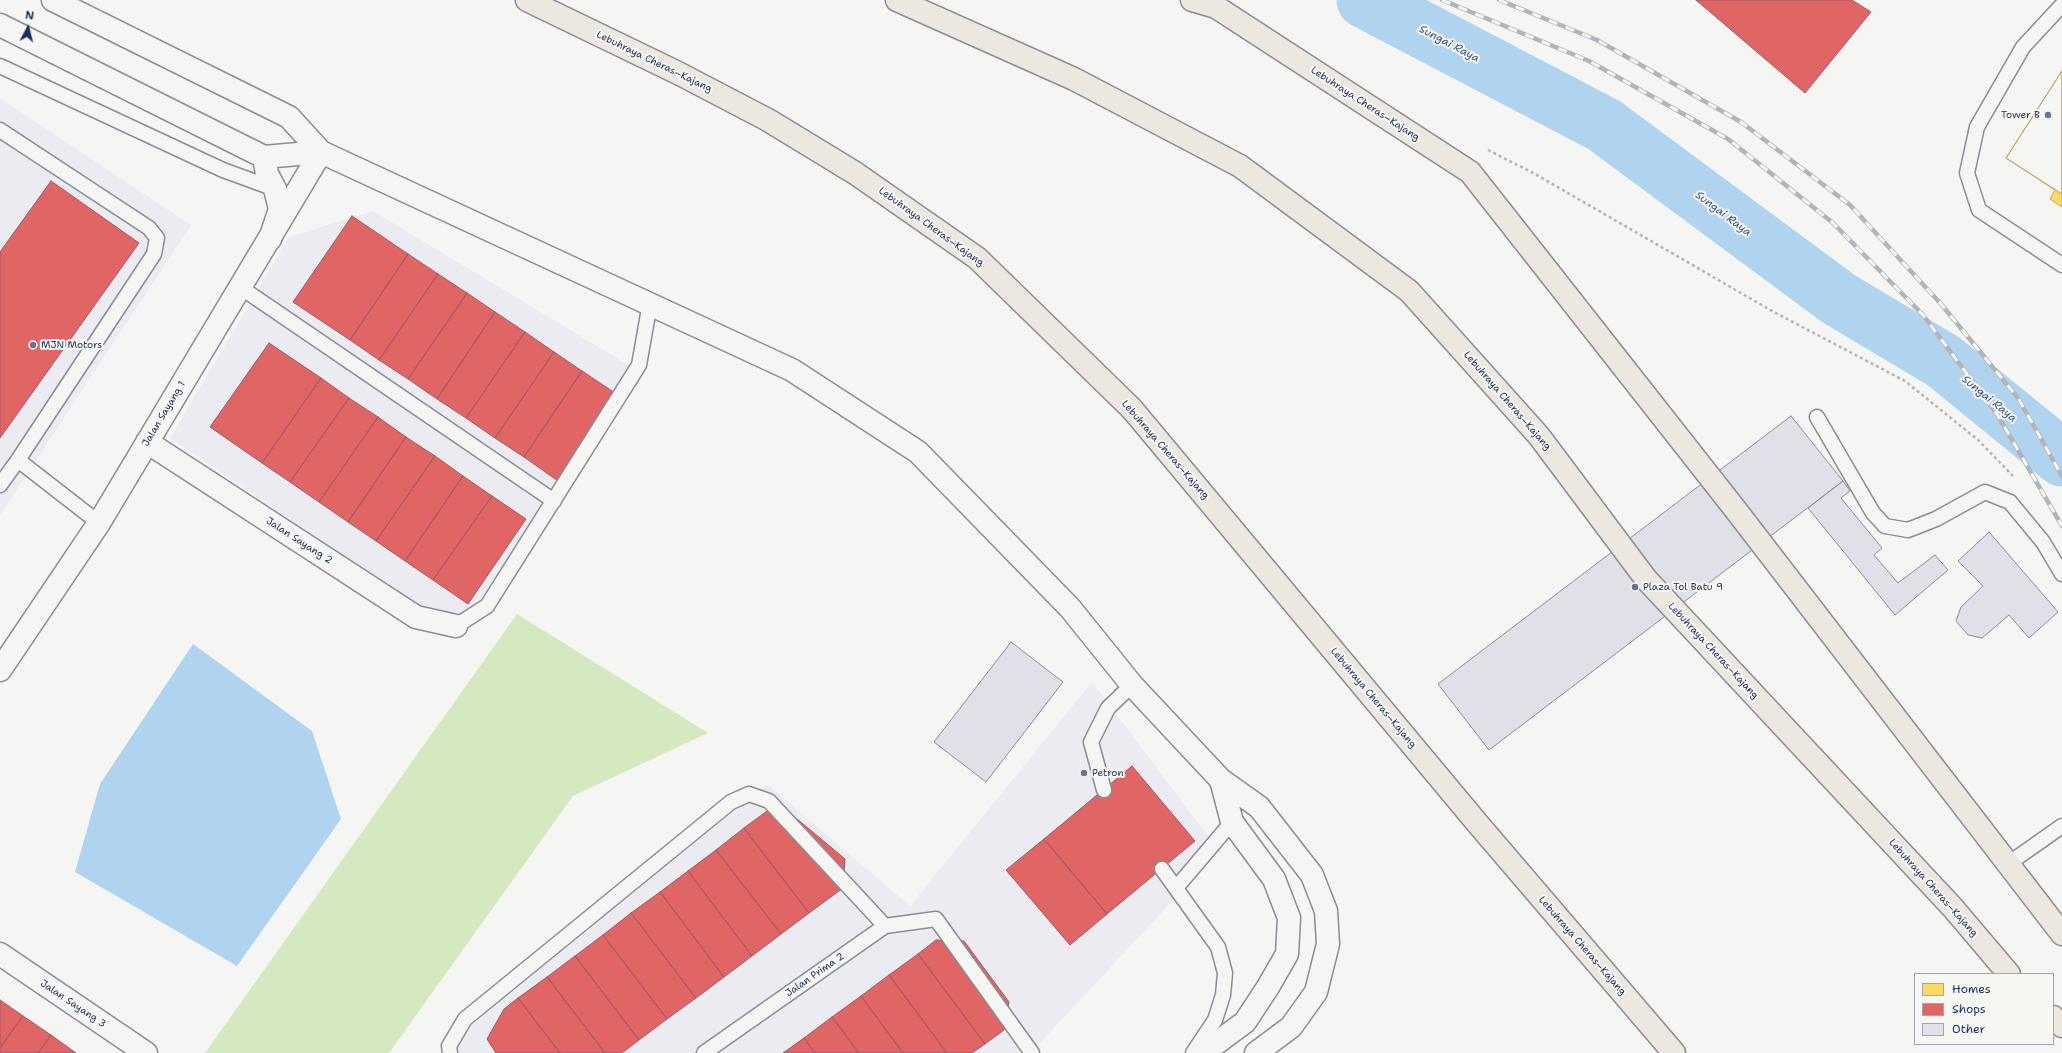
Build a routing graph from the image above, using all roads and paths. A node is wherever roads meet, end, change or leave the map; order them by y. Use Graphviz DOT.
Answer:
graph roads {
  1 [pos="53,0"];
  2 [pos="897,0"];
  3 [pos="1192,0"];
  4 [pos="524,1"];
  5 [pos="1214,4"];
  6 [pos="2062,5"];
  7 [pos="0,25"];
  8 [pos="0,66"];
  9 [pos="0,130"];
  10 [pos="1485,148"];
  11 [pos="321,152"];
  12 [pos="264,157"];
  13 [pos="275,189"];
  14 [pos="270,239"];
  15 [pos="2062,265"];
  16 [pos="240,287"];
  17 [pos="650,303"];
  18 [pos="1817,417"];
  19 [pos="147,442"];
  20 [pos="18,460"];
  21 [pos="2016,480"];
  22 [pos="0,485"];
  23 [pos="554,501"];
  24 [pos="99,523"];
  25 [pos="2062,574"];
  26 [pos="456,626"];
  27 [pos="0,670"];
  28 [pos="1132,685"];
  29 [pos="1221,780"];
  30 [pos="1104,790"];
  31 [pos="1232,822"];
  32 [pos="2062,826"];
  33 [pos="2008,864"];
  34 [pos="1162,869"];
  35 [pos="1176,888"];
  36 [pos="885,926"];
  37 [pos="2062,934"];
  38 [pos="0,954"];
  39 [pos="2008,973"];
  40 [pos="2054,1018"];
  41 [pos="2062,1026"];
  42 [pos="146,1053"];
  43 [pos="450,1053"];
  44 [pos="704,1053"];
  45 [pos="1032,1053"];
  46 [pos="1193,1053"];
  47 [pos="1203,1053"];
  48 [pos="1256,1053"];
  49 [pos="1674,1053"];
  1 -- 11 [label="street"];
  2 -- 39 [label="highway, Lebuhraya Cheras–Kajang"];
  3 -- 5 [label="highway, Lebuhraya Cheras–Kajang"];
  4 -- 49 [label="highway, Lebuhraya Cheras–Kajang"];
  5 -- 33 [label="highway, Lebuhraya Cheras–Kajang"];
  6 -- 15 [label="lane"];
  7 -- 12 [label="street"];
  8 -- 13 [label="lane"];
  9 -- 20 [label="lane"];
  10 -- 21 [label="path"];
  11 -- 12 [label="street"];
  11 -- 14 [label="street, Jalan Sayang 1"];
  11 -- 17 [label="street"];
  12 -- 13 [label="street"];
  13 -- 14 [label="street"];
  14 -- 16 [label="street, Jalan Sayang 1"];
  16 -- 19 [label="street, Jalan Sayang 1"];
  16 -- 23 [label="lane"];
  17 -- 23 [label="lane"];
  17 -- 28 [label="street"];
  18 -- 25 [label="lane"];
  19 -- 24 [label="street, Jalan Sayang 1"];
  19 -- 26 [label="street, Jalan Sayang 2"];
  20 -- 22 [label="lane"];
  20 -- 24 [label="lane"];
  23 -- 26 [label="lane"];
  24 -- 27 [label="street, Jalan Sayang 1"];
  28 -- 29 [label="street"];
  28 -- 30 [label="lane"];
  29 -- 31 [label="street"];
  29 -- 48 [label="street"];
  31 -- 35 [label="lane"];
  31 -- 47 [label="street"];
  32 -- 33 [label="lane"];
  33 -- 37 [label="highway, Lebuhraya Cheras–Kajang"];
  34 -- 35 [label="lane"];
  35 -- 46 [label="lane"];
  36 -- 43 [label="lane"];
  36 -- 44 [label="lane, Jalan Prima 2"];
  36 -- 45 [label="lane, Jalan Prima 2"];
  38 -- 42 [label="street, Jalan Sayang 3"];
  40 -- 41 [label="highway"];
}
